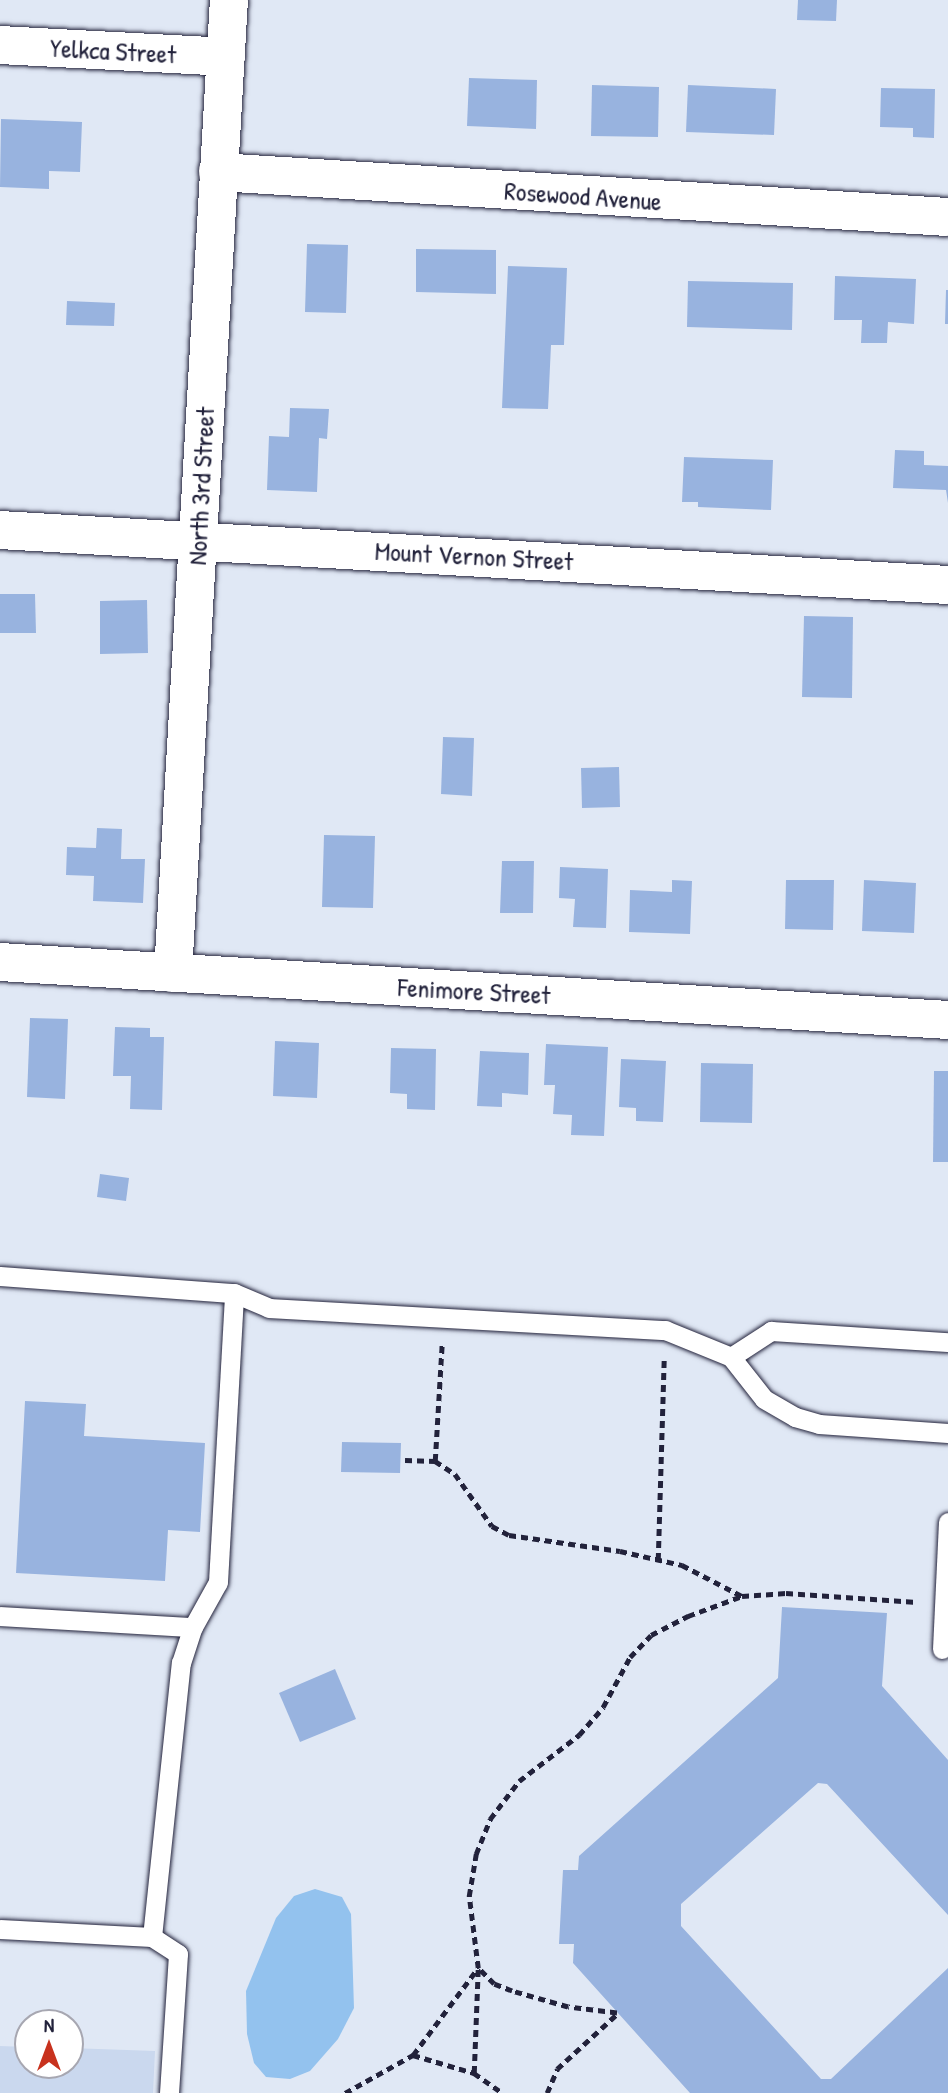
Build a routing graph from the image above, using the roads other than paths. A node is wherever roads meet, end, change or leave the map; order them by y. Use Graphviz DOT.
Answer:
graph roads {
  1 [pos="229,0"];
  2 [pos="0,46"];
  3 [pos="226,57"];
  4 [pos="218,172"];
  5 [pos="948,217"];
  6 [pos="0,530"];
  7 [pos="198,543"];
  8 [pos="948,585"];
  9 [pos="0,962"];
  10 [pos="173,973"];
  11 [pos="948,1020"];
  12 [pos="0,1276"];
  13 [pos="234,1293"];
  14 [pos="948,1342"];
  15 [pos="731,1357"];
  16 [pos="948,1433"];
  17 [pos="948,1522"];
  18 [pos="0,1616"];
  19 [pos="193,1627"];
  20 [pos="942,1649"];
  21 [pos="0,1929"];
  22 [pos="152,1937"];
  23 [pos="169,2093"];
  1 -- 3 [label="street, North 3rd Street"];
  2 -- 3 [label="street, Yelkca Street"];
  3 -- 4 [label="street, North 3rd Street"];
  4 -- 5 [label="street, Rosewood Avenue"];
  4 -- 7 [label="street, North 3rd Street"];
  6 -- 7 [label="street, Mount Vernon Street"];
  7 -- 8 [label="street, Mount Vernon Street"];
  7 -- 10 [label="street, North 3rd Street"];
  9 -- 10 [label="street, Fenimore Street"];
  10 -- 11 [label="street, Fenimore Street"];
  12 -- 13 [label="lane"];
  13 -- 15 [label="lane"];
  13 -- 19 [label="lane"];
  14 -- 15 [label="lane"];
  15 -- 16 [label="lane"];
  17 -- 20 [label="lane"];
  18 -- 19 [label="lane"];
  19 -- 22 [label="lane"];
  21 -- 22 [label="lane"];
  22 -- 23 [label="lane"];
}
